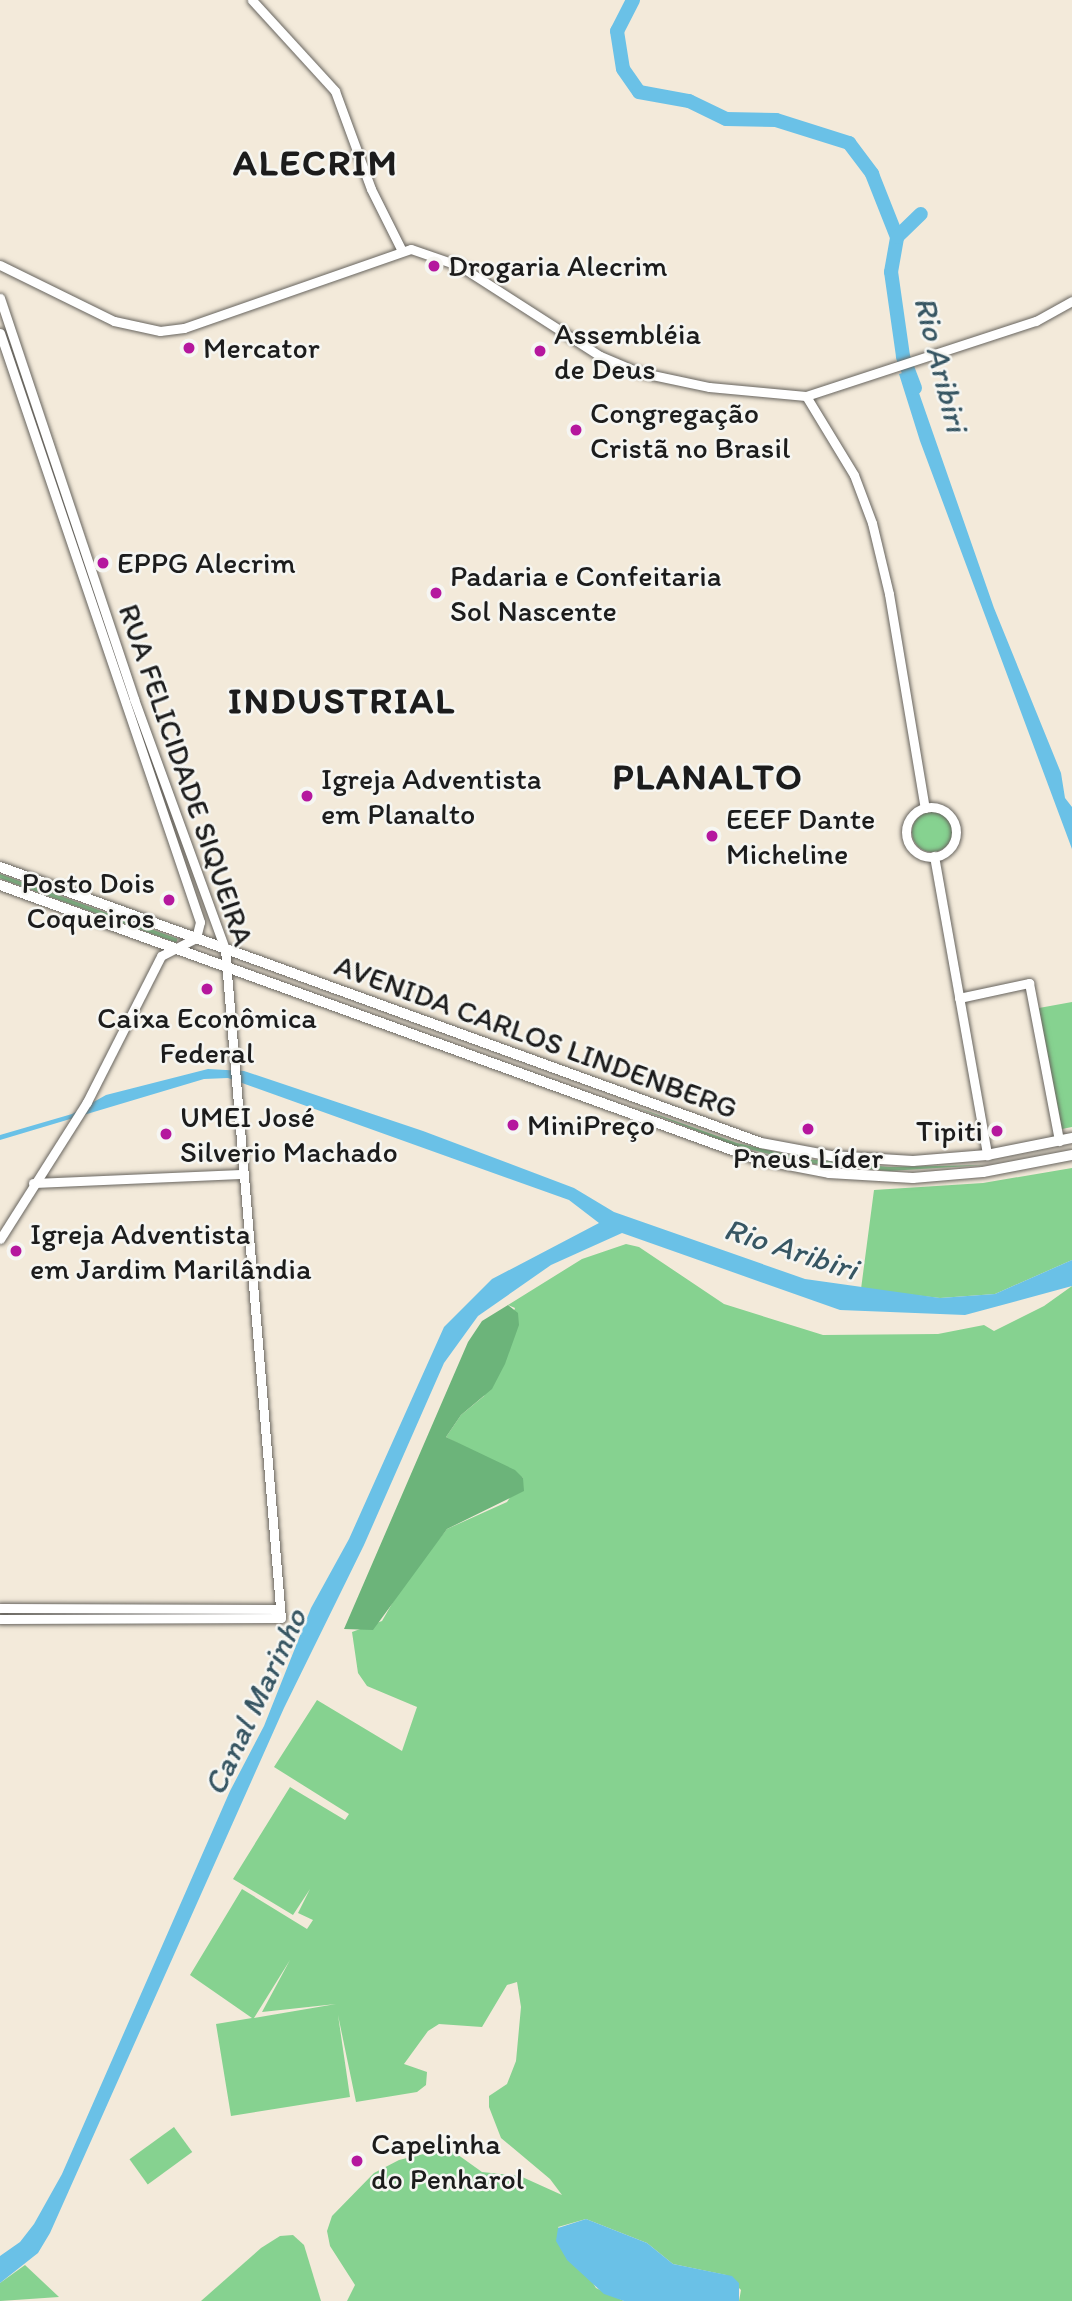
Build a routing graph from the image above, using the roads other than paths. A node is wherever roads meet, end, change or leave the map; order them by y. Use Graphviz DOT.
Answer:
graph roads {
  1 [pos="252,0"];
  2 [pos="260,0"];
  3 [pos="260,11"];
  4 [pos="402,251"];
  5 [pos="0,265"];
  6 [pos="0,271"];
  7 [pos="13,271"];
  8 [pos="0,298"];
  9 [pos="1072,301"];
  10 [pos="0,333"];
  11 [pos="806,396"];
  12 [pos="925,808"];
  13 [pos="934,856"];
  14 [pos="0,867"];
  15 [pos="0,885"];
  16 [pos="196,938"];
  17 [pos="172,948"];
  18 [pos="225,949"];
  19 [pos="191,954"];
  20 [pos="226,968"];
  21 [pos="959,998"];
  22 [pos="1072,1138"];
  23 [pos="1059,1141"];
  24 [pos="987,1155"];
  25 [pos="1072,1155"];
  26 [pos="990,1171"];
  27 [pos="242,1174"];
  28 [pos="33,1183"];
  29 [pos="0,1239"];
  30 [pos="0,1608"];
  31 [pos="280,1613"];
  32 [pos="0,1619"];
  1 -- 3 [label="street"];
  2 -- 3 [label="street"];
  3 -- 4 [label="street"];
  4 -- 7 [label="street"];
  4 -- 11 [label="street"];
  5 -- 7 [label="street"];
  6 -- 7 [label="street"];
  8 -- 18 [label="street, RUA FELICIDADE SIQUEIRA"];
  9 -- 11 [label="street"];
  10 -- 16 [label="street, RUA FELICIDADE SIQUEIRA"];
  11 -- 12 [label="street"];
  12 -- 13 [label="street"];
  12 -- 13 [label="street"];
  13 -- 21 [label="street"];
  14 -- 16 [label="main road, AVENIDA CARLOS LINDENBERG"];
  15 -- 17 [label="main road, AVENIDA CARLOS LINDENBERG"];
  16 -- 17 [label="street, RUA FELICIDADE SIQUEIRA"];
  16 -- 18 [label="main road, AVENIDA CARLOS LINDENBERG"];
  16 -- 19 [label="main road"];
  17 -- 19 [label="main road, AVENIDA CARLOS LINDENBERG"];
  17 -- 28 [label="street"];
  18 -- 20 [label="street, RUA FELICIDADE SIQUEIRA"];
  18 -- 24 [label="main road, AVENIDA CARLOS LINDENBERG"];
  19 -- 20 [label="main road, AVENIDA CARLOS LINDENBERG"];
  20 -- 26 [label="main road, AVENIDA CARLOS LINDENBERG"];
  20 -- 27 [label="street, RUA FELICIDADE SIQUEIRA"];
  21 -- 23 [label="street"];
  21 -- 24 [label="street"];
  22 -- 23 [label="main road, AVENIDA CARLOS LINDENBERG"];
  23 -- 24 [label="main road, AVENIDA CARLOS LINDENBERG"];
  24 -- 26 [label="main road"];
  25 -- 26 [label="main road, AVENIDA CARLOS LINDENBERG"];
  27 -- 28 [label="street"];
  27 -- 31 [label="street, RUA FELICIDADE SIQUEIRA"];
  28 -- 29 [label="street"];
  30 -- 31 [label="street"];
  31 -- 32 [label="street"];
}
